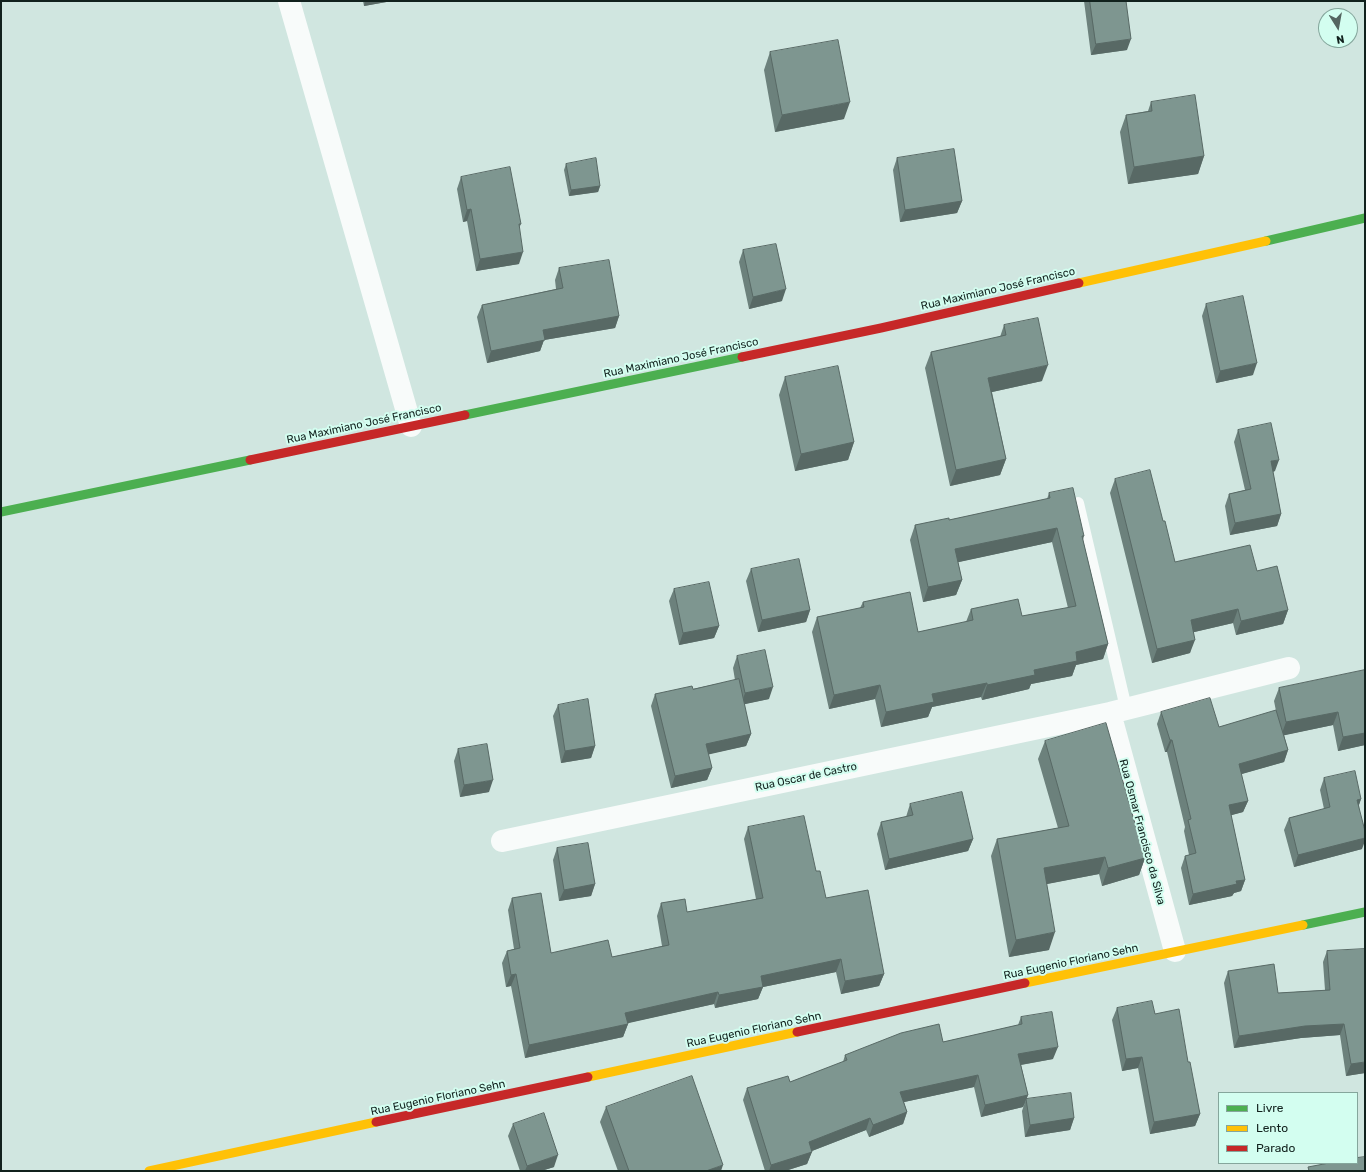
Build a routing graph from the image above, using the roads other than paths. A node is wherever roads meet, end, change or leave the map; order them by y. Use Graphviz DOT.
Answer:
graph roads {
  1 [pos="289,1"];
  2 [pos="1365,218"];
  3 [pos="411,426"];
  4 [pos="1078,503"];
  5 [pos="1,512"];
  6 [pos="1289,668"];
  7 [pos="1118,710"];
  8 [pos="502,841"];
  9 [pos="1365,912"];
  10 [pos="1175,951"];
  11 [pos="149,1171"];
  1 -- 3 [label="street"];
  2 -- 3 [label="street, Rua Maximiano José Francisco"];
  3 -- 5 [label="street, Rua Maximiano José Francisco"];
  4 -- 7 [label="lane"];
  6 -- 7 [label="street, Rua Oscar de Castro"];
  7 -- 8 [label="street, Rua Oscar de Castro"];
  7 -- 10 [label="street, Rua Osmar Francisco da Silva"];
  9 -- 10 [label="street, Rua Eugenio Floriano Sehn"];
  10 -- 11 [label="street, Rua Eugenio Floriano Sehn"];
}
